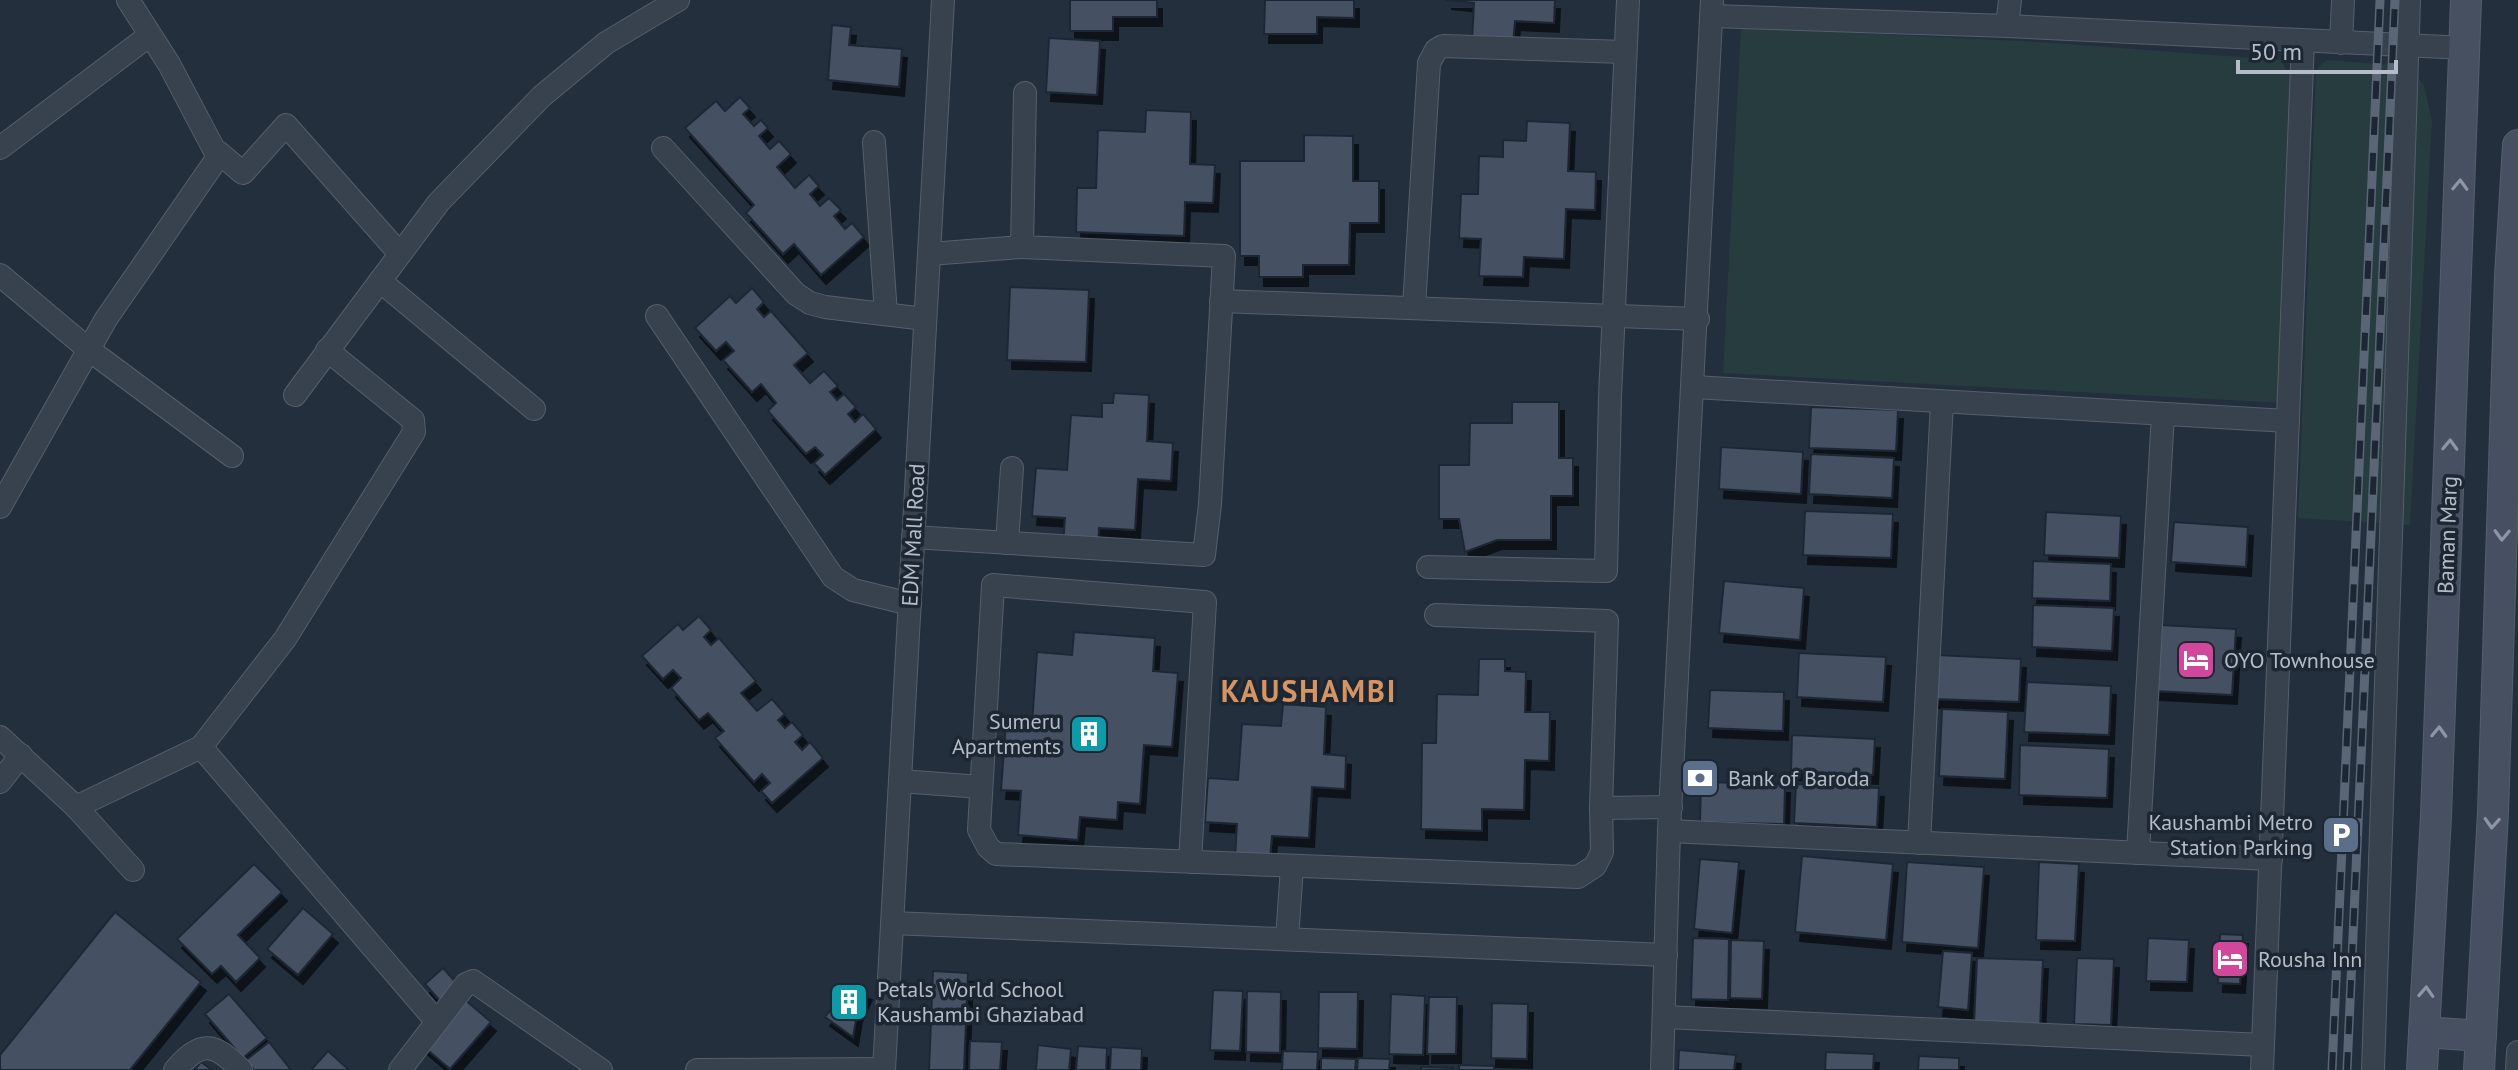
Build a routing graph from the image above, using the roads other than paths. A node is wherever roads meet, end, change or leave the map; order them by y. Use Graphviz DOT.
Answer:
graph roads {
  1 [pos="128,0"];
  2 [pos="943,0"];
  3 [pos="1628,0"];
  4 [pos="2010,0"];
  5 [pos="2343,0"];
  6 [pos="2409,0"];
  7 [pos="2466,0"];
  8 [pos="673,1"];
  9 [pos="1712,8"];
  10 [pos="2007,26"];
  11 [pos="150,35"];
  12 [pos="2303,41"];
  13 [pos="2341,43"];
  14 [pos="2405,45"];
  15 [pos="2466,48"];
  16 [pos="1625,52"];
  17 [pos="1025,93"];
  18 [pos="874,142"];
  19 [pos="2518,145"];
  20 [pos="0,148"];
  21 [pos="663,148"];
  22 [pos="218,152"];
  23 [pos="1022,247"];
  24 [pos="400,254"];
  25 [pos="929,254"];
  26 [pos="0,275"];
  27 [pos="380,281"];
  28 [pos="1221,301"];
  29 [pos="1414,307"];
  30 [pos="886,314"];
  31 [pos="657,316"];
  32 [pos="1613,316"];
  33 [pos="925,319"];
  34 [pos="1698,319"];
  35 [pos="88,349"];
  36 [pos="327,350"];
  37 [pos="1694,387"];
  38 [pos="295,395"];
  39 [pos="1942,402"];
  40 [pos="534,409"];
  41 [pos="2163,414"];
  42 [pos="2288,421"];
  43 [pos="232,456"];
  44 [pos="1012,468"];
  45 [pos="0,507"];
  46 [pos="913,537"];
  47 [pos="1007,543"];
  48 [pos="1428,567"];
  49 [pos="910,604"];
  50 [pos="1436,615"];
  51 [pos="0,737"];
  52 [pos="201,747"];
  53 [pos="21,755"];
  54 [pos="900,781"];
  55 [pos="0,782"];
  56 [pos="981,787"];
  57 [pos="76,807"];
  58 [pos="1671,807"];
  59 [pos="1601,808"];
  60 [pos="1669,831"];
  61 [pos="1919,843"];
  62 [pos="2138,853"];
  63 [pos="2271,859"];
  64 [pos="1190,862"];
  65 [pos="1292,867"];
  66 [pos="133,870"];
  67 [pos="892,923"];
  68 [pos="1287,939"];
  69 [pos="1666,955"];
  70 [pos="1665,1017"];
  71 [pos="437,1022"];
  72 [pos="2424,1032"];
  73 [pos="2481,1036"];
  74 [pos="2263,1045"];
  75 [pos="2518,1052"];
  76 [pos="884,1069"];
  77 [pos="175,1070"];
  78 [pos="241,1070"];
  79 [pos="400,1070"];
  80 [pos="601,1070"];
  81 [pos="697,1070"];
  82 [pos="1662,1070"];
  83 [pos="2262,1070"];
  84 [pos="2373,1070"];
  85 [pos="2422,1070"];
  86 [pos="2479,1070"];
  87 [pos="2517,1070"];
  1 -- 11 [label="street"];
  2 -- 25 [label="street, EDM Mall Road"];
  3 -- 16 [label="street"];
  4 -- 10 [label="street"];
  5 -- 13 [label="street"];
  6 -- 14 [label="street"];
  7 -- 15 [label="main road, Baman Marg"];
  8 -- 24 [label="street"];
  9 -- 10 [label="street"];
  9 -- 34 [label="street"];
  10 -- 12 [label="street"];
  11 -- 20 [label="street"];
  11 -- 22 [label="street"];
  12 -- 13 [label="street"];
  12 -- 42 [label="street"];
  13 -- 14 [label="street"];
  14 -- 15 [label="street"];
  14 -- 84 [label="street"];
  72 -- 15 [label="main road, Baman Marg, one-way"];
  16 -- 29 [label="street"];
  16 -- 32 [label="street"];
  17 -- 23 [label="street"];
  18 -- 30 [label="street"];
  19 -- 73 [label="main road, one-way"];
  21 -- 30 [label="street"];
  22 -- 24 [label="street"];
  22 -- 35 [label="street"];
  23 -- 25 [label="street"];
  23 -- 28 [label="street"];
  24 -- 27 [label="street"];
  25 -- 33 [label="street, EDM Mall Road"];
  26 -- 35 [label="street"];
  27 -- 36 [label="street"];
  27 -- 40 [label="street"];
  28 -- 29 [label="street"];
  28 -- 47 [label="street"];
  29 -- 32 [label="street"];
  30 -- 33 [label="street"];
  31 -- 49 [label="street"];
  32 -- 34 [label="street"];
  32 -- 48 [label="street"];
  33 -- 46 [label="street, EDM Mall Road"];
  34 -- 37 [label="street"];
  35 -- 43 [label="street"];
  35 -- 45 [label="street"];
  36 -- 38 [label="street"];
  36 -- 52 [label="street"];
  37 -- 39 [label="street"];
  37 -- 58 [label="street"];
  39 -- 41 [label="street"];
  39 -- 61 [label="street"];
  41 -- 42 [label="street"];
  41 -- 62 [label="street"];
  42 -- 63 [label="street"];
  44 -- 47 [label="street"];
  46 -- 47 [label="street"];
  46 -- 49 [label="street, EDM Mall Road"];
  49 -- 54 [label="street, EDM Mall Road"];
  50 -- 59 [label="street"];
  51 -- 53 [label="street"];
  52 -- 57 [label="street"];
  52 -- 71 [label="street"];
  53 -- 55 [label="street"];
  53 -- 57 [label="street"];
  54 -- 56 [label="street"];
  54 -- 67 [label="street, EDM Mall Road"];
  56 -- 64 [label="street"];
  56 -- 64 [label="street"];
  57 -- 66 [label="street"];
  58 -- 59 [label="street"];
  58 -- 60 [label="street"];
  59 -- 65 [label="street"];
  60 -- 61 [label="street"];
  60 -- 69 [label="street"];
  61 -- 62 [label="street"];
  62 -- 63 [label="street"];
  63 -- 74 [label="street"];
  64 -- 65 [label="street"];
  65 -- 68 [label="street"];
  67 -- 68 [label="street"];
  67 -- 76 [label="street, EDM Mall Road"];
  68 -- 69 [label="street"];
  69 -- 70 [label="street"];
  70 -- 74 [label="street"];
  70 -- 82 [label="street"];
  71 -- 79 [label="street"];
  71 -- 80 [label="street"];
  72 -- 73 [label="main road"];
  72 -- 85 [label="main road, Baman Marg"];
  73 -- 86 [label="main road"];
  74 -- 83 [label="street"];
  75 -- 87 [label="street"];
  76 -- 81 [label="street"];
  77 -- 78 [label="street"];
}
